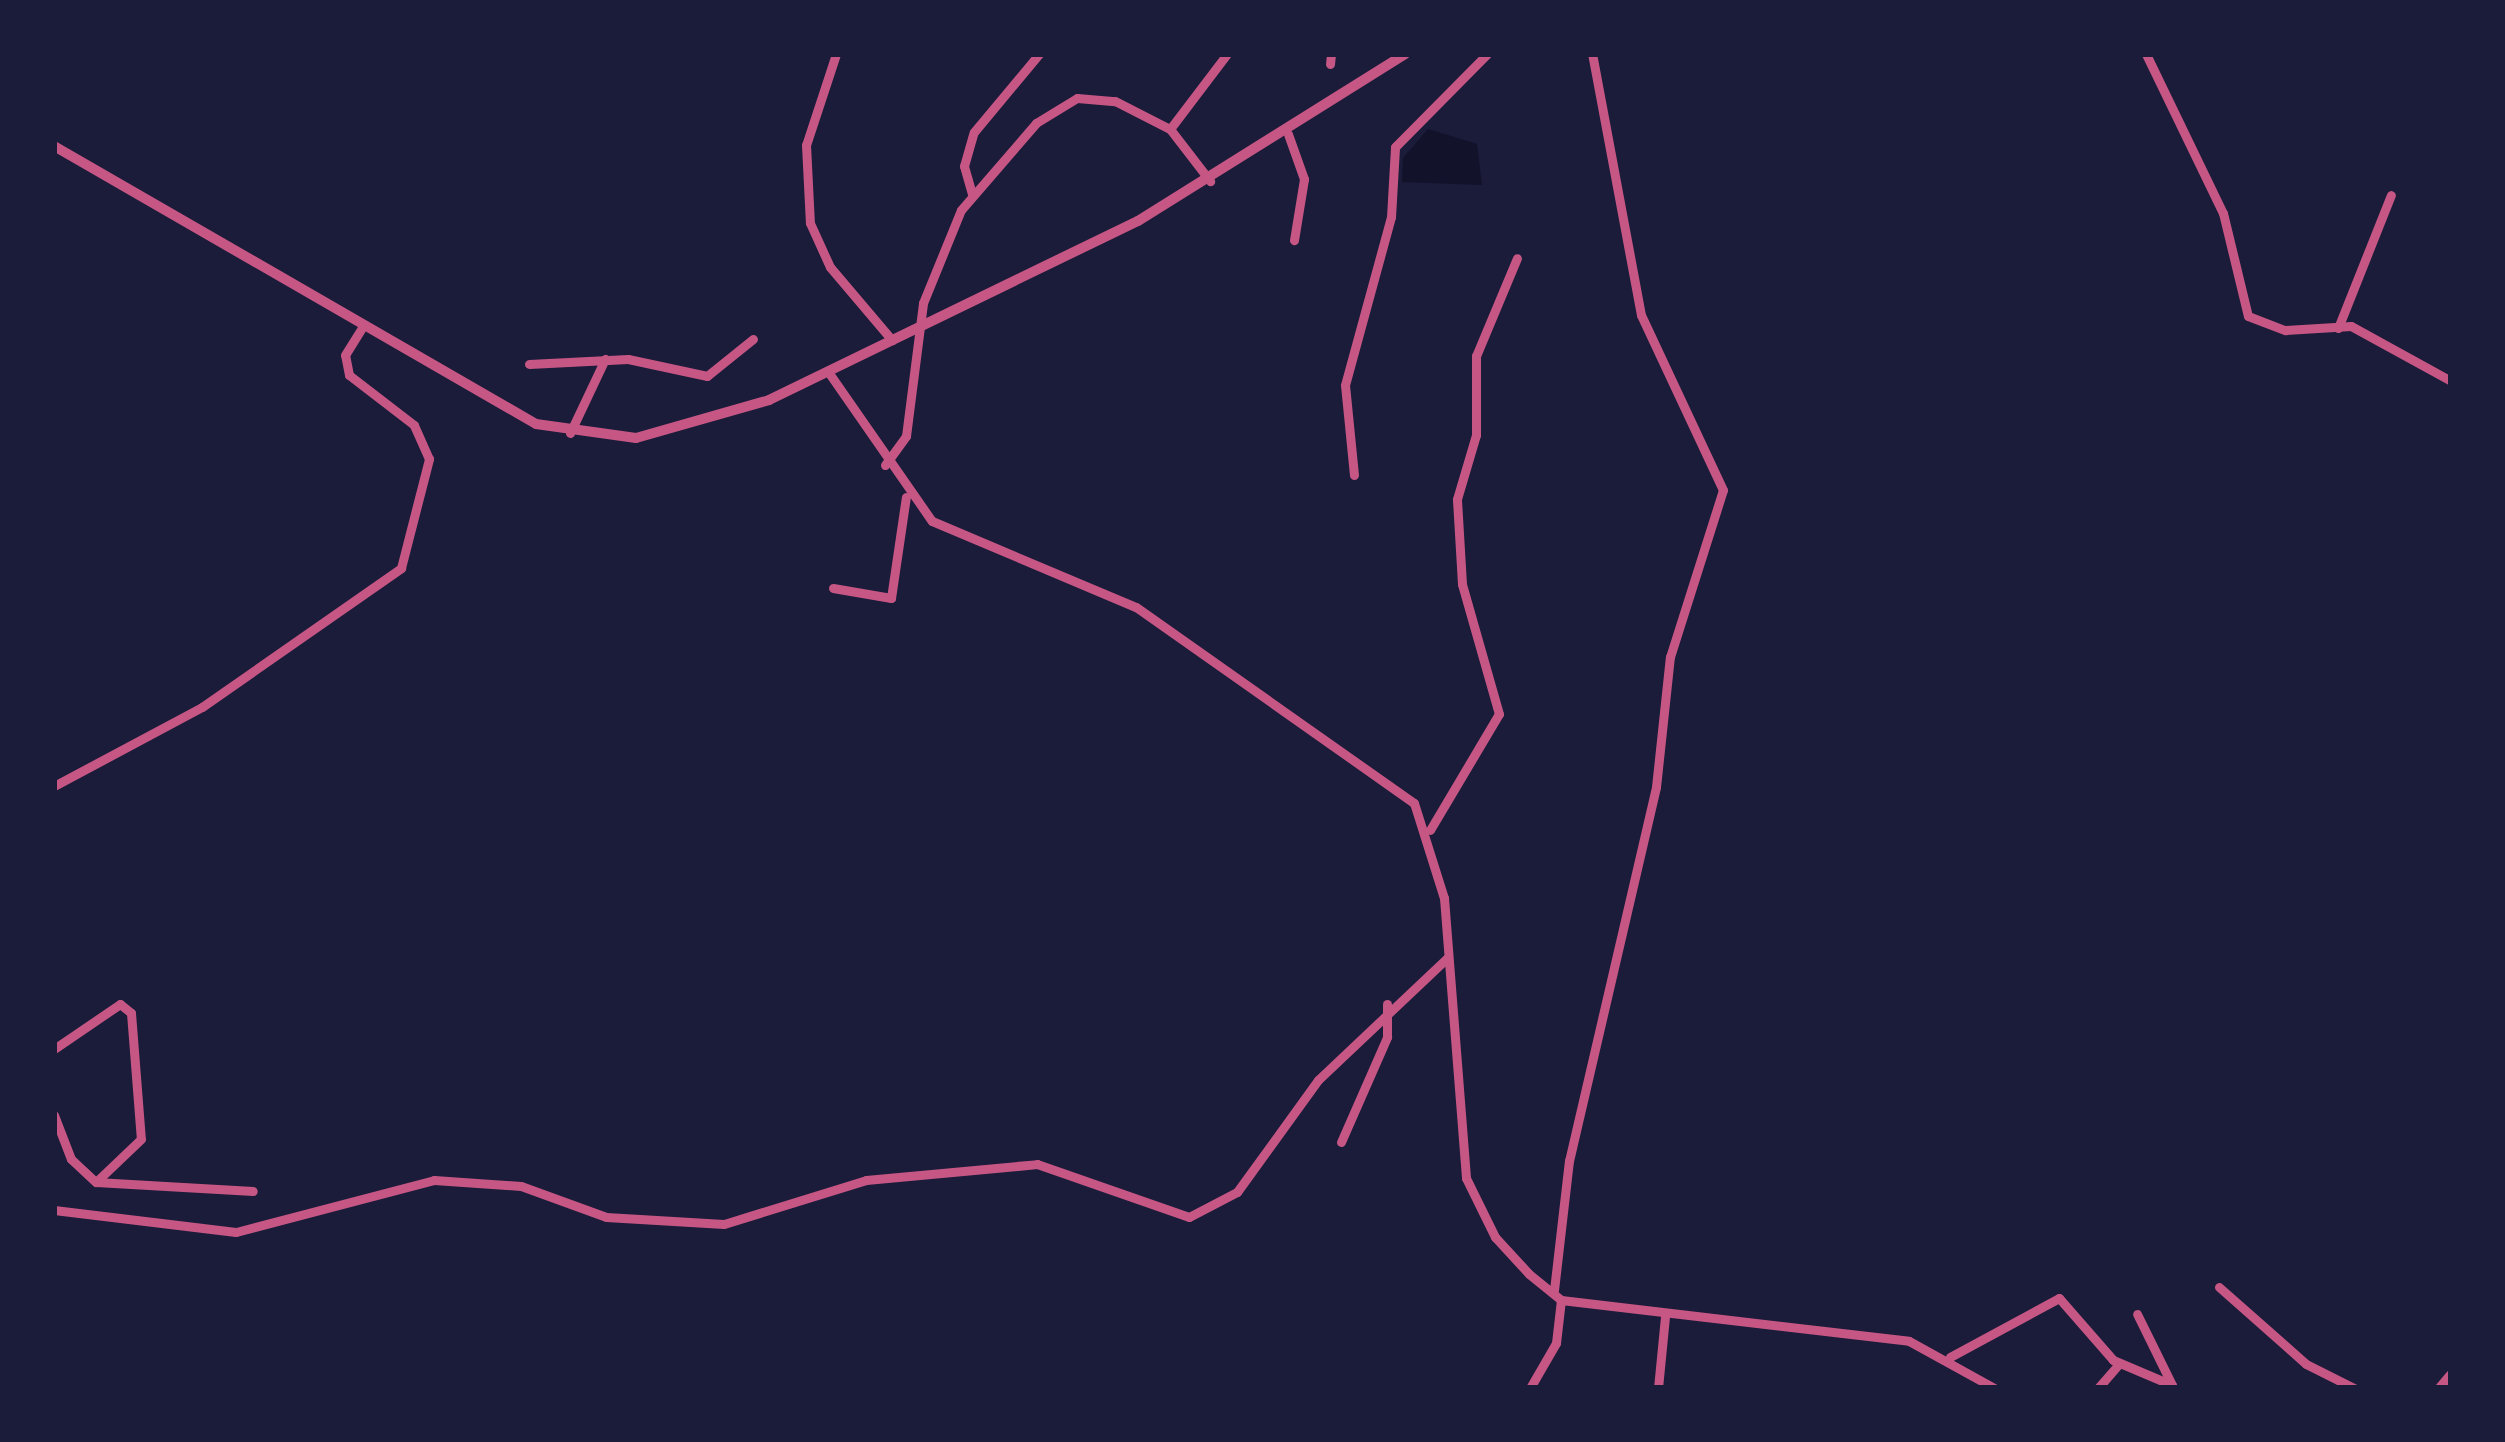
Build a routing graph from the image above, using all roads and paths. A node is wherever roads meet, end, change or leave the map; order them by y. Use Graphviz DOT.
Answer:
graph roads {
  1 [pos="836,54"];
  2 [pos="1039,54"];
  3 [pos="1226,54"];
  4 [pos="1405,54"];
  5 [pos="1486,54"];
  6 [pos="1592,54"];
  7 [pos="2146,54"];
  8 [pos="1170,129"];
  9 [pos="1288,134"];
  10 [pos="54,146"];
  11 [pos="1210,181"];
  12 [pos="972,194"];
  13 [pos="2391,195"];
  14 [pos="1294,240"];
  15 [pos="1517,258"];
  16 [pos="918,326"];
  17 [pos="362,328"];
  18 [pos="2338,328"];
  19 [pos="752,339"];
  20 [pos="892,340"];
  21 [pos="605,359"];
  22 [pos="529,364"];
  23 [pos="829,373"];
  24 [pos="2451,381"];
  25 [pos="570,433"];
  26 [pos="885,465"];
  27 [pos="1354,475"];
  28 [pos="906,497"];
  29 [pos="832,588"];
  30 [pos="54,786"];
  31 [pos="1430,830"];
  32 [pos="1448,958"];
  33 [pos="1387,1004"];
  34 [pos="54,1048"];
  35 [pos="54,1115"];
  36 [pos="1341,1142"];
  37 [pos="96,1182"];
  38 [pos="253,1191"];
  39 [pos="54,1210"];
  40 [pos="2218,1287"];
  41 [pos="1558,1296"];
  42 [pos="2137,1314"];
  43 [pos="1665,1316"];
  44 [pos="1950,1357"];
  45 [pos="2119,1364"];
  46 [pos="2451,1375"];
  47 [pos="1531,1388"];
  48 [pos="1658,1388"];
  49 [pos="1994,1388"];
  50 [pos="2098,1388"];
  51 [pos="2354,1388"];
  52 [pos="2440,1388"];
  1 -- 20 [label="street"];
  2 -- 12 [label="street"];
  3 -- 8 [label="street"];
  4 -- 9 [label="street"];
  5 -- 27 [label="street"];
  6 -- 41 [label="street"];
  7 -- 18 [label="street"];
  8 -- 11 [label="street"];
  8 -- 12 [label="street"];
  9 -- 11 [label="street"];
  9 -- 14 [label="street"];
  10 -- 17 [label="street"];
  11 -- 16 [label="street"];
  12 -- 16 [label="street"];
  13 -- 18 [label="street"];
  15 -- 31 [label="street"];
  16 -- 20 [label="street"];
  16 -- 26 [label="street"];
  17 -- 25 [label="street"];
  17 -- 30 [label="street"];
  18 -- 24 [label="street"];
  19 -- 21 [label="street"];
  20 -- 23 [label="street"];
  21 -- 22 [label="street"];
  21 -- 25 [label="street"];
  23 -- 25 [label="street"];
  23 -- 26 [label="street"];
  26 -- 28 [label="street"];
  28 -- 29 [label="street"];
  28 -- 31 [label="street"];
  31 -- 32 [label="street"];
  32 -- 33 [label="street"];
  32 -- 41 [label="street"];
  33 -- 36 [label="street"];
  33 -- 39 [label="street"];
  34 -- 37 [label="street"];
  35 -- 37 [label="street"];
  37 -- 38 [label="street"];
  40 -- 51 [label="street"];
  41 -- 43 [label="street"];
  41 -- 47 [label="street"];
  42 -- 45 [label="street"];
  43 -- 44 [label="street"];
  43 -- 48 [label="street"];
  44 -- 45 [label="street"];
  44 -- 49 [label="street"];
  45 -- 50 [label="street"];
  46 -- 52 [label="street"];
}
